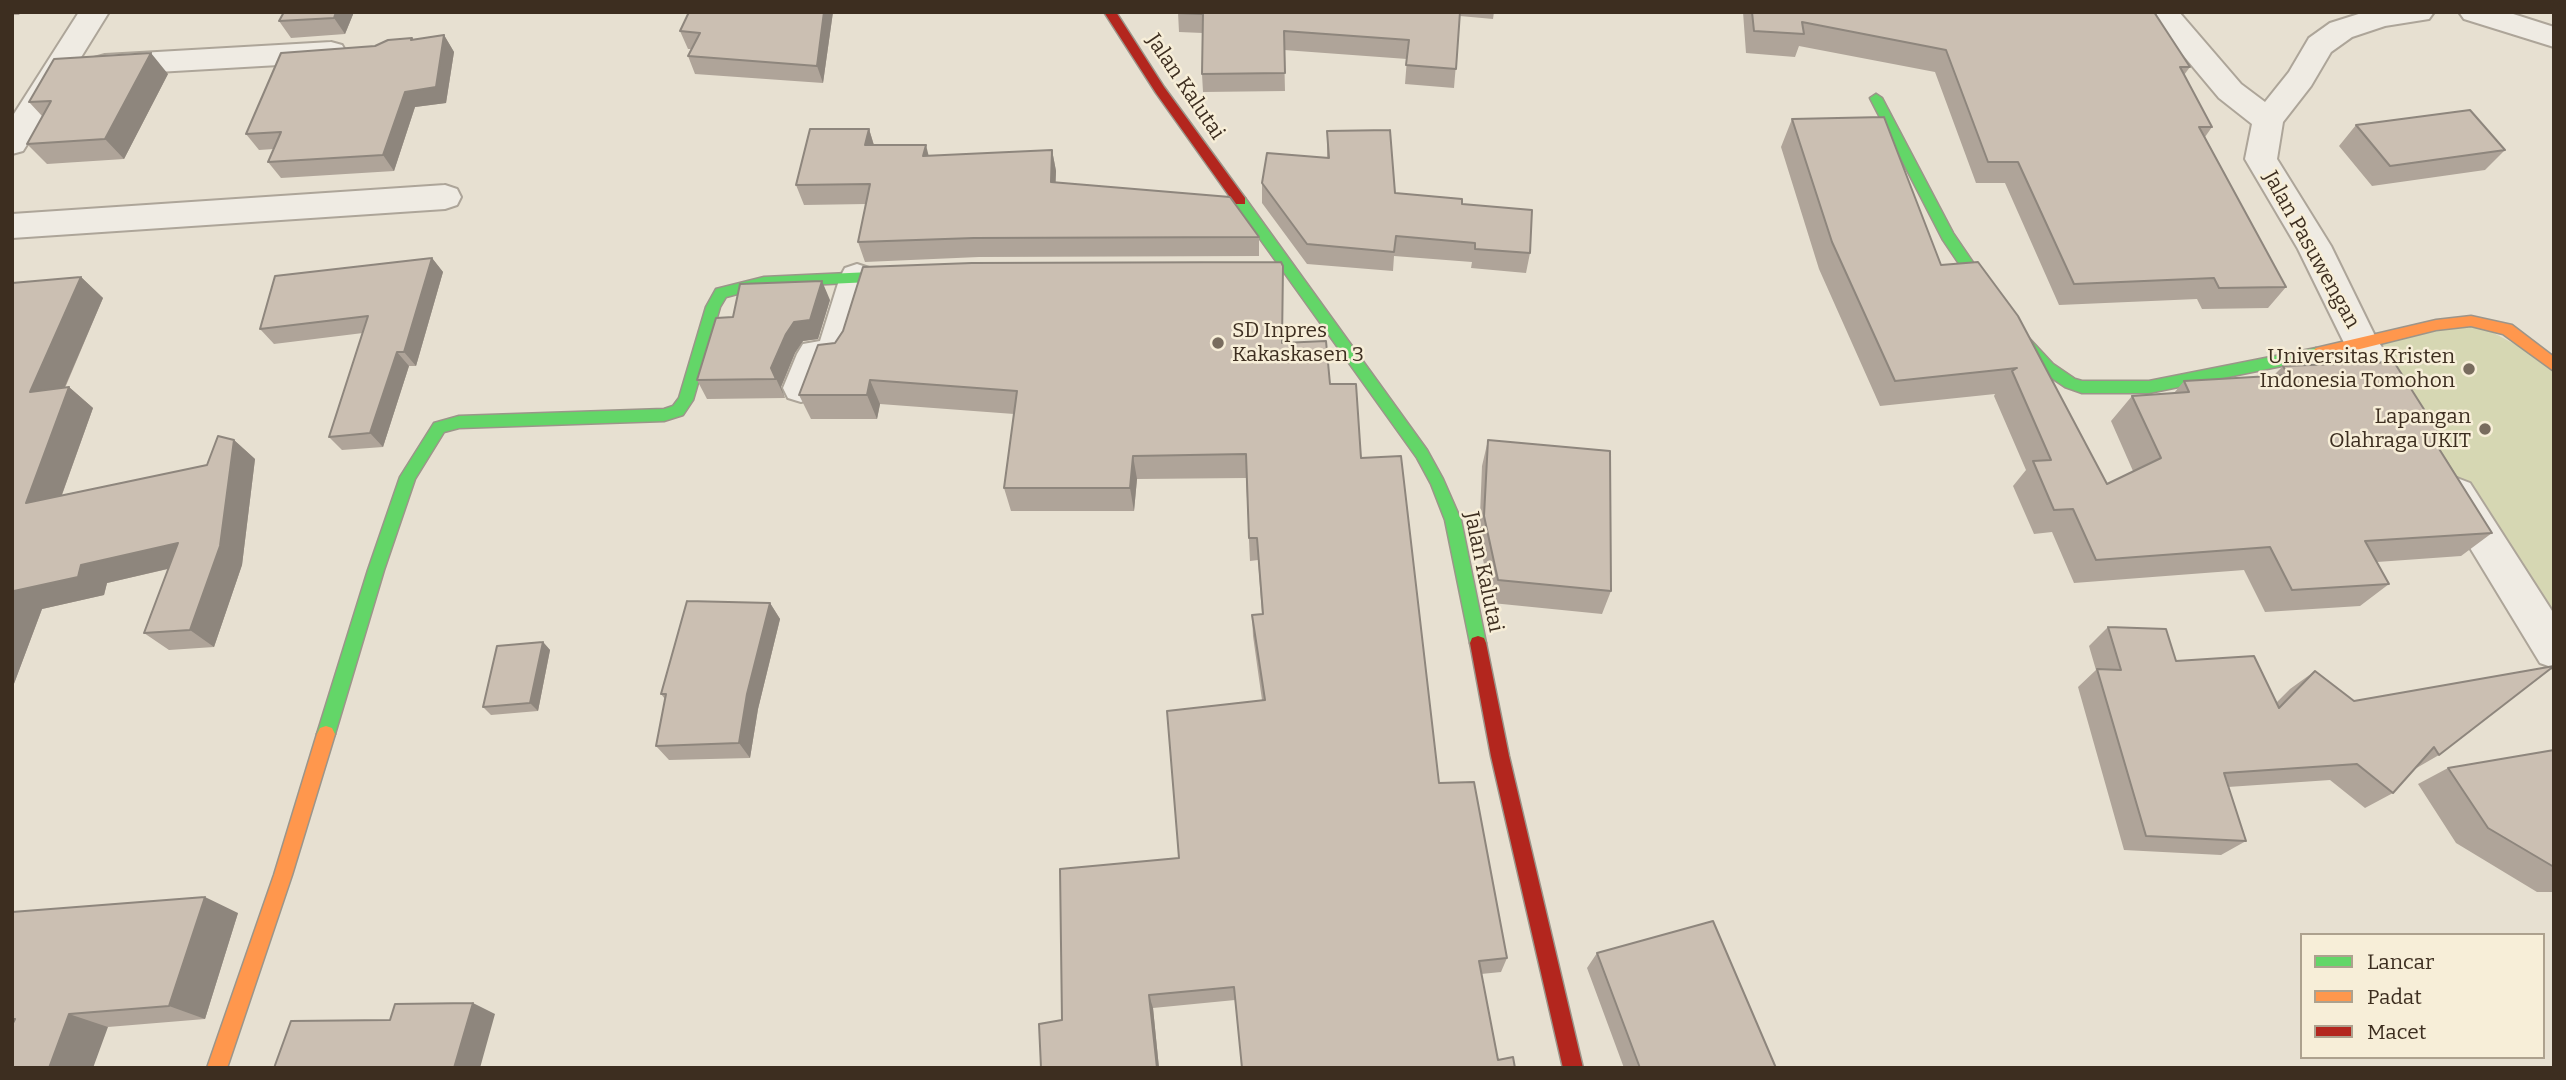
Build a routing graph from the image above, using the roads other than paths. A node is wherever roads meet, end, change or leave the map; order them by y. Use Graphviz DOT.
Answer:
graph roads {
  1 [pos="94,12"];
  2 [pos="1110,12"];
  3 [pos="2162,12"];
  4 [pos="2419,12"];
  5 [pos="2474,12"];
  6 [pos="2554,37"];
  7 [pos="358,51"];
  8 [pos="61,67"];
  9 [pos="1876,98"];
  10 [pos="27,99"];
  11 [pos="2268,120"];
  12 [pos="12,143"];
  13 [pos="445,197"];
  14 [pos="12,226"];
  15 [pos="925,275"];
  16 [pos="857,277"];
  17 [pos="2362,345"];
  18 [pos="2554,365"];
  19 [pos="801,388"];
  20 [pos="2420,435"];
  21 [pos="2441,469"];
  22 [pos="2554,650"];
  23 [pos="217,1068"];
  24 [pos="1573,1068"];
  1 -- 8 [label="street"];
  2 -- 24 [label="street, Jalan Kalutai"];
  3 -- 11 [label="street"];
  4 -- 11 [label="street, Jalan Pasuwengan"];
  5 -- 6 [label="street"];
  7 -- 8 [label="street"];
  8 -- 10 [label="street"];
  9 -- 17 [label="street"];
  10 -- 12 [label="street"];
  11 -- 17 [label="street, Jalan Pasuwengan"];
  13 -- 14 [label="street"];
  15 -- 16 [label="street"];
  16 -- 19 [label="street"];
  16 -- 23 [label="street"];
  17 -- 18 [label="street"];
  17 -- 20 [label="street, Jalan Pasuwengan"];
  21 -- 22 [label="street"];
}
